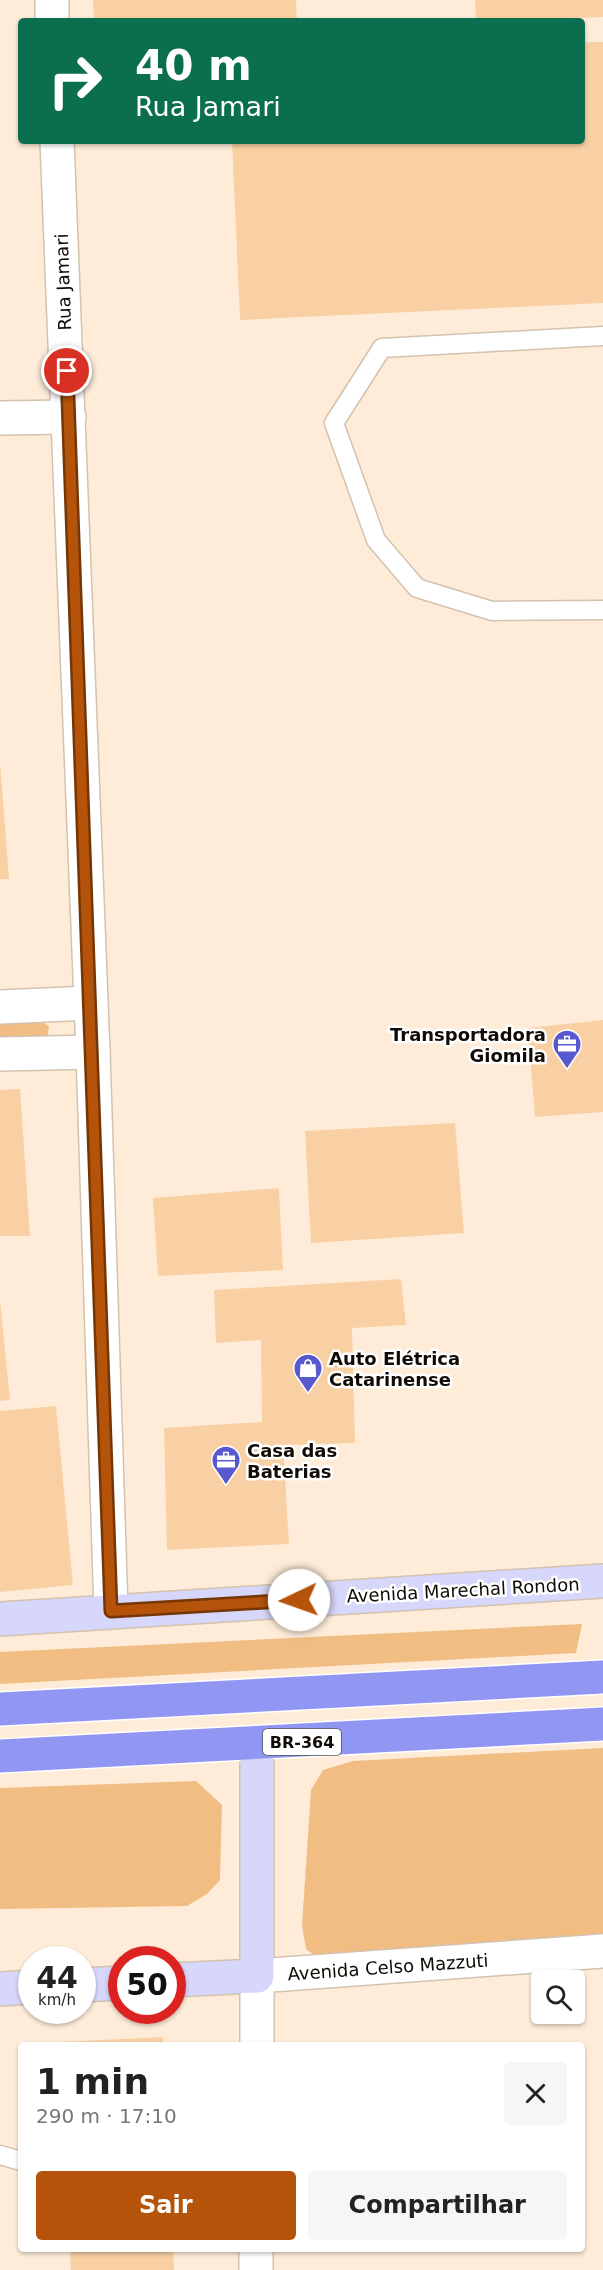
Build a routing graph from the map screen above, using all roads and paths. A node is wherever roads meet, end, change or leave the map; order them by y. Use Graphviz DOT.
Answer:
graph roads {
  1 [pos="52,0"];
  2 [pos="52,18"];
  3 [pos="57,144"];
  4 [pos="603,336"];
  5 [pos="69,417"];
  6 [pos="0,418"];
  7 [pos="603,610"];
  8 [pos="90,1004"];
  9 [pos="0,1007"];
  10 [pos="93,1052"];
  11 [pos="0,1054"];
  12 [pos="603,1581"];
  13 [pos="111,1611"];
  14 [pos="0,1619"];
  15 [pos="603,1677"];
  16 [pos="0,1709"];
  17 [pos="603,1724"];
  18 [pos="257,1744"];
  19 [pos="0,1756"];
  20 [pos="603,1951"];
  21 [pos="257,1976"];
  22 [pos="186,1979"];
  23 [pos="18,1988"];
  24 [pos="0,1989"];
  25 [pos="256,2042"];
  26 [pos="0,2155"];
  27 [pos="18,2160"];
  28 [pos="256,2252"];
  29 [pos="256,2270"];
  1 -- 2 [label="street"];
  3 -- 5 [label="street, Rua Jamari"];
  4 -- 7 [label="lane"];
  5 -- 6 [label="street"];
  5 -- 8 [label="street, Rua Jamari"];
  8 -- 9 [label="street"];
  8 -- 10 [label="street, Rua Jamari"];
  10 -- 11 [label="street"];
  10 -- 13 [label="street, Rua Jamari"];
  12 -- 13 [label="main road, Avenida Marechal Rondon"];
  13 -- 14 [label="main road, Avenida Marechal Rondon"];
  15 -- 16 [label="highway"];
  17 -- 18 [label="highway, BR-364"];
  18 -- 19 [label="highway, BR-364"];
  18 -- 21 [label="main road, BR-364"];
  20 -- 21 [label="street, Avenida Celso Mazzuti"];
  21 -- 22 [label="main road, Avenida Celso Mazzuti"];
  21 -- 25 [label="street"];
  23 -- 24 [label="main road"];
  26 -- 27 [label="lane"];
  28 -- 29 [label="street"];
}
